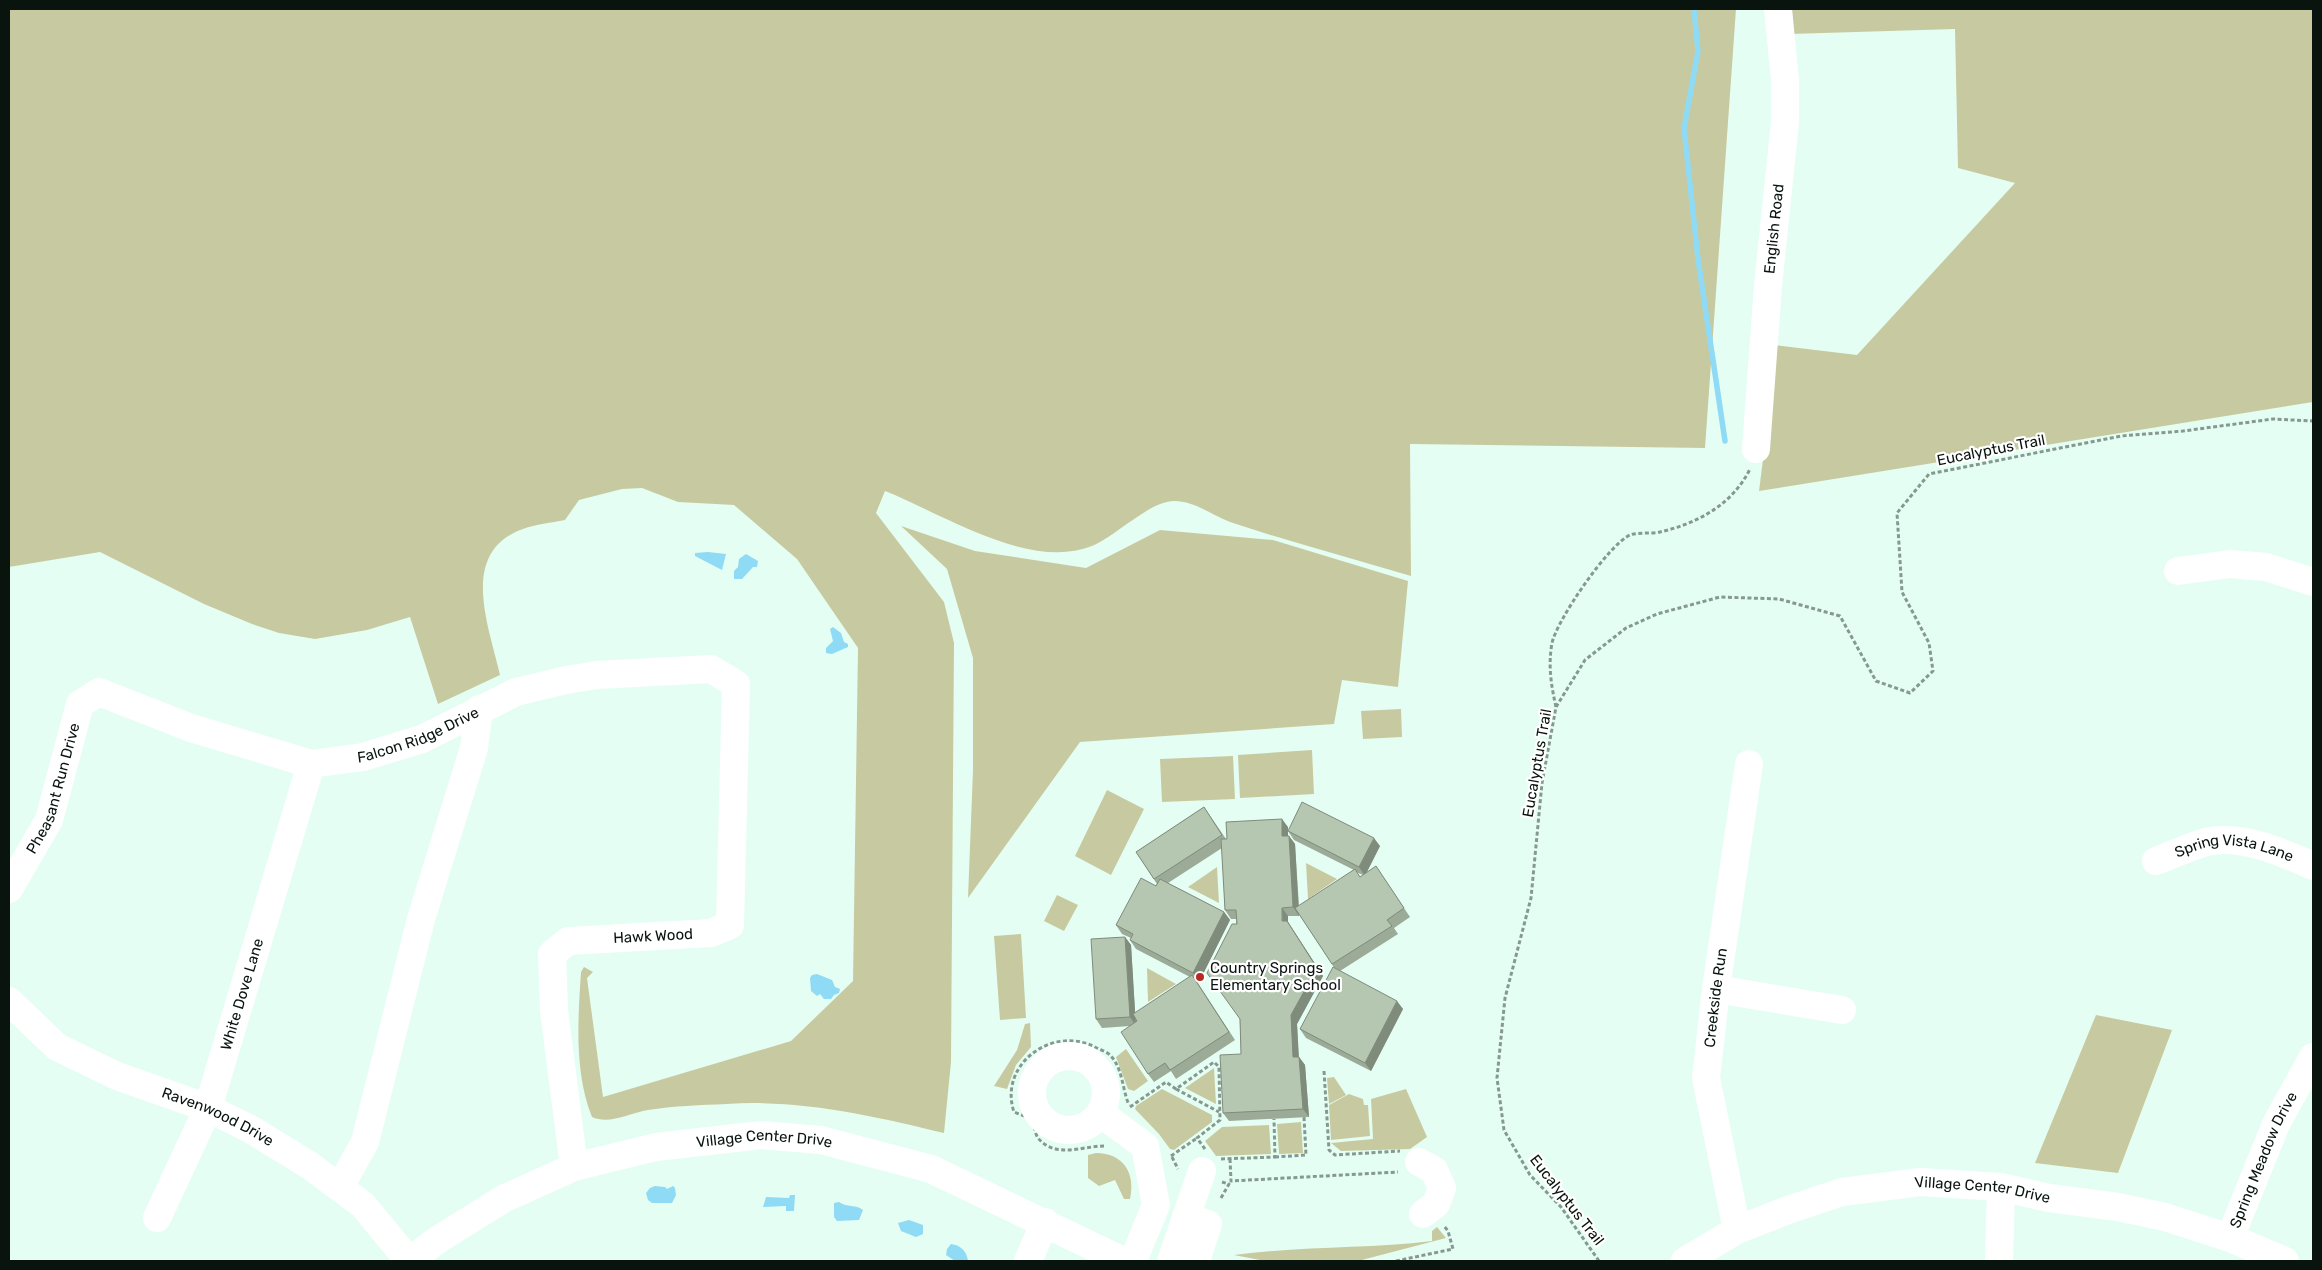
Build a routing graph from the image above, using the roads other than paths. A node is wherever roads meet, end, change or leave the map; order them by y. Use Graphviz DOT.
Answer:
graph roads {
  1 [pos="1778,9"];
  2 [pos="1756,449"];
  3 [pos="2178,571"];
  4 [pos="2313,582"];
  5 [pos="736,684"];
  6 [pos="99,692"];
  7 [pos="479,709"];
  8 [pos="311,764"];
  9 [pos="1749,764"];
  10 [pos="2156,861"];
  11 [pos="2313,866"];
  12 [pos="9,889"];
  13 [pos="1716,989"];
  14 [pos="9,1001"];
  15 [pos="1842,1010"];
  16 [pos="2313,1057"];
  17 [pos="208,1108"];
  18 [pos="1208,1161"];
  19 [pos="1408,1161"];
  20 [pos="574,1168"];
  21 [pos="340,1187"];
  22 [pos="2001,1187"];
  23 [pos="1186,1217"];
  24 [pos="1430,1217"];
  25 [pos="157,1218"];
  26 [pos="1045,1222"];
  27 [pos="1737,1230"];
  28 [pos="2230,1238"];
  29 [pos="409,1261"];
  30 [pos="1028,1261"];
  31 [pos="1122,1261"];
  32 [pos="1133,1261"];
  33 [pos="1170,1261"];
  34 [pos="1196,1261"];
  35 [pos="1685,1261"];
  36 [pos="1999,1261"];
  37 [pos="2286,1261"];
  1 -- 2 [label="street, English Road"];
  3 -- 4 [label="street"];
  5 -- 7 [label="street, Falcon Ridge Drive"];
  5 -- 20 [label="street, Hawk Wood"];
  6 -- 8 [label="street, Falcon Ridge Drive"];
  6 -- 12 [label="street, Pheasant Run Drive"];
  7 -- 8 [label="street, Falcon Ridge Drive"];
  7 -- 21 [label="street"];
  8 -- 17 [label="street, White Dove Lane"];
  9 -- 13 [label="street, Creekside Run"];
  10 -- 11 [label="street, Spring Vista Lane"];
  13 -- 15 [label="street"];
  13 -- 27 [label="street, Creekside Run"];
  14 -- 17 [label="street, Ravenwood Drive"];
  16 -- 28 [label="street, Spring Meadow Drive"];
  17 -- 21 [label="street, Ravenwood Drive"];
  17 -- 25 [label="street, White Dove Lane"];
  18 -- 23 [label="street"];
  19 -- 24 [label="street"];
  20 -- 26 [label="street, Village Center Drive"];
  20 -- 29 [label="street, Village Center Drive"];
  21 -- 29 [label="street, Ravenwood Drive"];
  22 -- 27 [label="street, Village Center Drive"];
  22 -- 28 [label="street, Village Center Drive"];
  22 -- 36 [label="street"];
  23 -- 33 [label="street"];
  23 -- 34 [label="street"];
  26 -- 30 [label="street"];
  26 -- 31 [label="street, Village Center Drive"];
  27 -- 35 [label="street, Village Center Drive"];
  28 -- 37 [label="street, Village Center Drive"];
  31 -- 32 [label="street"];
}
